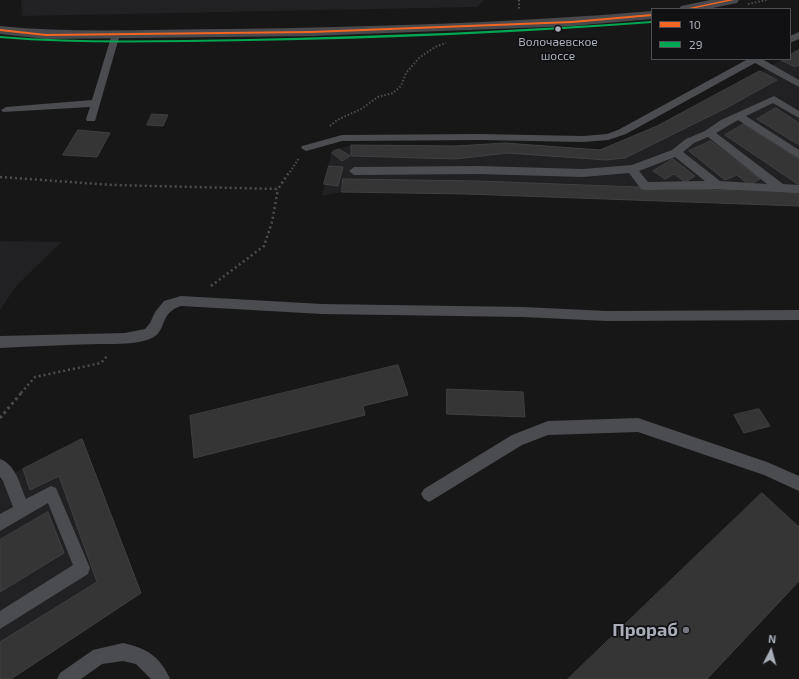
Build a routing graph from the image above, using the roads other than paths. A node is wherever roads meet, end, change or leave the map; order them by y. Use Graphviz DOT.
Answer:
graph roads {
  1 [pos="732,0"];
  2 [pos="716,2"];
  3 [pos="690,8"];
  4 [pos="651,15"];
  5 [pos="0,30"];
  6 [pos="116,34"];
  7 [pos="753,60"];
  8 [pos="757,60"];
  9 [pos="799,84"];
  10 [pos="96,103"];
  11 [pos="6,110"];
  12 [pos="799,115"];
  13 [pos="739,116"];
  14 [pos="91,119"];
  15 [pos="709,133"];
  16 [pos="306,148"];
  17 [pos="676,152"];
  18 [pos="799,155"];
  19 [pos="632,169"];
  20 [pos="354,170"];
  21 [pos="717,186"];
  22 [pos="780,188"];
  23 [pos="799,190"];
  24 [pos="799,315"];
  25 [pos="0,342"];
  26 [pos="0,466"];
  27 [pos="799,484"];
  28 [pos="429,494"];
  29 [pos="22,510"];
  30 [pos="0,523"];
  31 [pos="0,621"];
  32 [pos="66,679"];
  33 [pos="161,679"];
  1 -- 2 [label="street"];
  2 -- 3 [label="street"];
  4 -- 6 [label="street"];
  5 -- 6 [label="street"];
  6 -- 10 [label="lane"];
  7 -- 16 [label="lane"];
  8 -- 9 [label="lane"];
  10 -- 11 [label="lane"];
  10 -- 14 [label="lane"];
  12 -- 13 [label="lane"];
  13 -- 15 [label="lane"];
  13 -- 18 [label="lane"];
  15 -- 17 [label="lane"];
  15 -- 22 [label="lane"];
  17 -- 19 [label="lane"];
  17 -- 21 [label="lane"];
  19 -- 20 [label="lane"];
  19 -- 21 [label="lane"];
  21 -- 22 [label="lane"];
  22 -- 23 [label="lane"];
  24 -- 25 [label="lane"];
  26 -- 29 [label="lane"];
  27 -- 28 [label="lane"];
  29 -- 30 [label="lane"];
  29 -- 31 [label="lane"];
  32 -- 33 [label="lane"];
}
